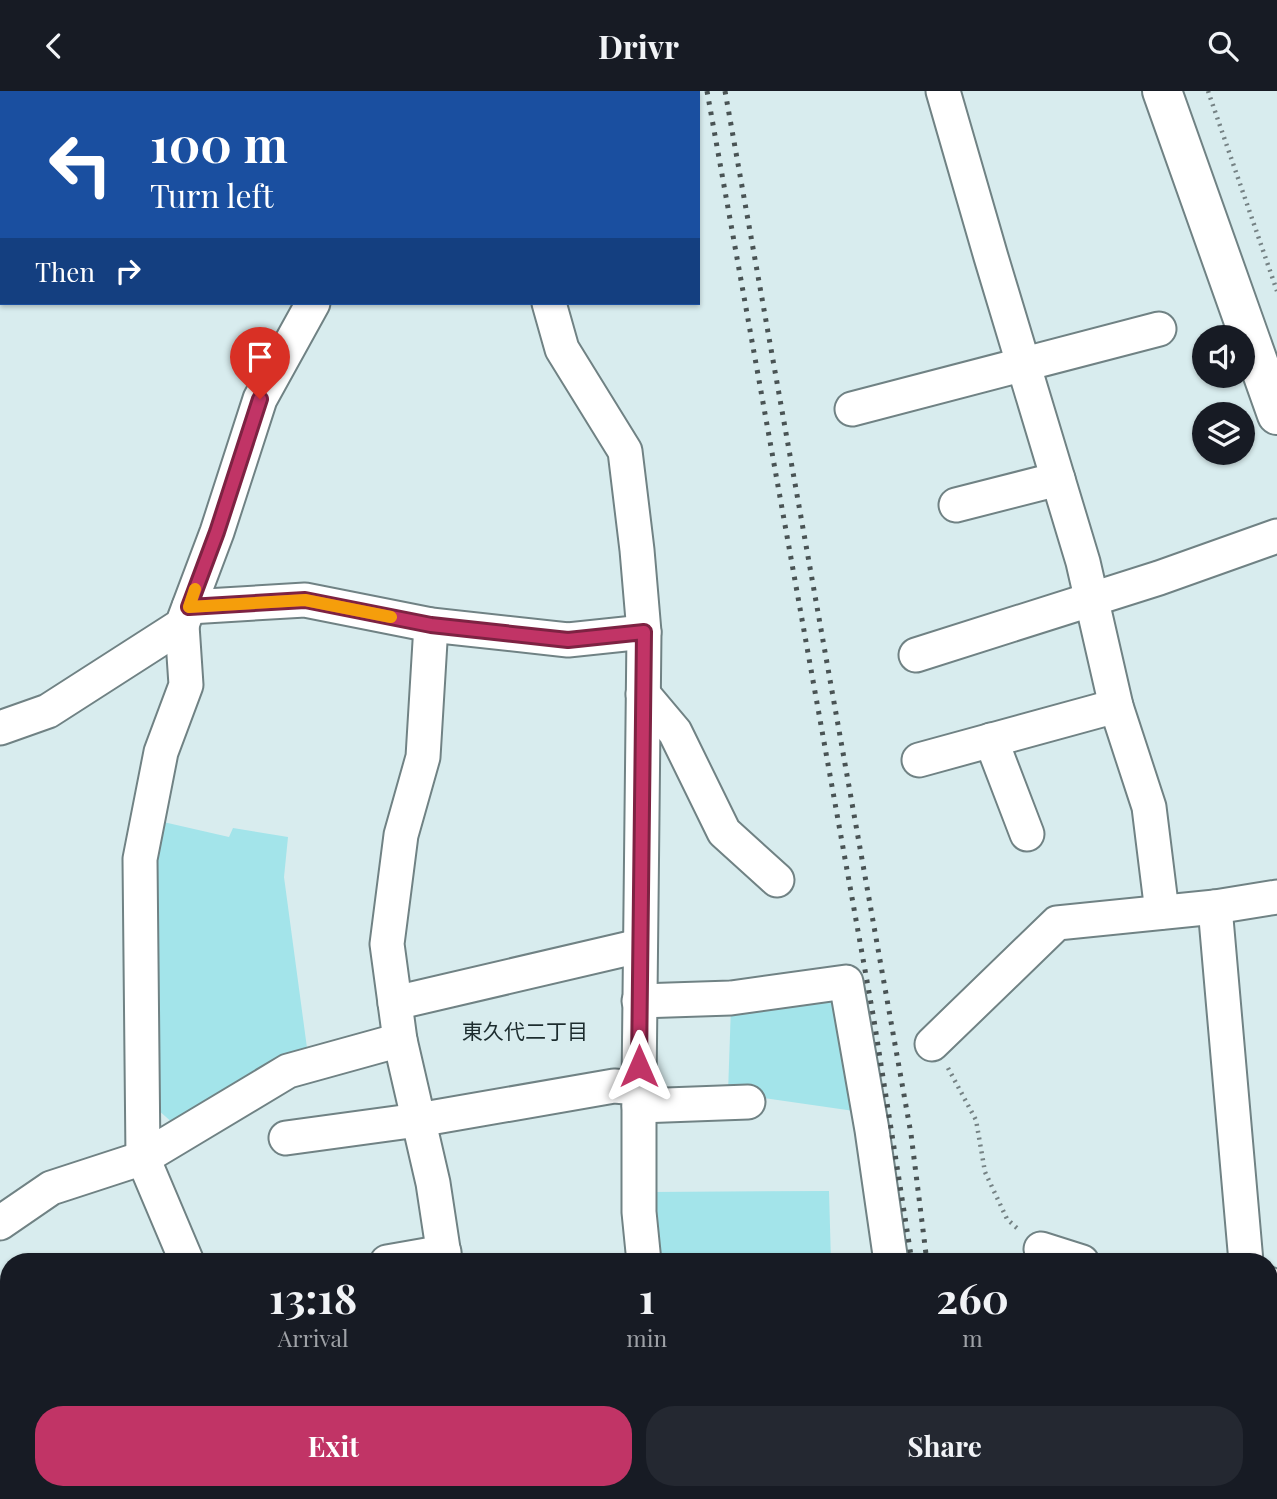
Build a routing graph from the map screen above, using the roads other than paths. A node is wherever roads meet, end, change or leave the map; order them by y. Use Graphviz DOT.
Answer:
graph roads {
  1 [pos="943,91"];
  2 [pos="1162,91"];
  3 [pos="312,305"];
  4 [pos="550,305"];
  5 [pos="1159,329"];
  6 [pos="1023,363"];
  7 [pos="852,409"];
  8 [pos="1277,415"];
  9 [pos="1058,479"];
  10 [pos="956,505"];
  11 [pos="1277,536"];
  12 [pos="1090,599"];
  13 [pos="185,616"];
  14 [pos="431,625"];
  15 [pos="644,632"];
  16 [pos="916,655"];
  17 [pos="643,694"];
  18 [pos="1116,706"];
  19 [pos="0,728"];
  20 [pos="991,740"];
  21 [pos="919,760"];
  22 [pos="1027,834"];
  23 [pos="777,880"];
  24 [pos="1277,897"];
  25 [pos="1215,907"];
  26 [pos="1162,912"];
  27 [pos="639,946"];
  28 [pos="639,1001"];
  29 [pos="395,1003"];
  30 [pos="400,1039"];
  31 [pos="932,1044"];
  32 [pos="639,1097"];
  33 [pos="748,1102"];
  34 [pos="418,1120"];
  35 [pos="286,1138"];
  36 [pos="143,1158"];
  37 [pos="0,1223"];
  38 [pos="1041,1249"];
  39 [pos="183,1253"];
  40 [pos="443,1253"];
  41 [pos="643,1253"];
  42 [pos="890,1253"];
  43 [pos="1054,1253"];
  44 [pos="1245,1253"];
  1 -- 6 [label="street"];
  2 -- 8 [label="street"];
  3 -- 13 [label="street"];
  4 -- 15 [label="street"];
  5 -- 6 [label="street"];
  6 -- 7 [label="street"];
  6 -- 9 [label="street"];
  9 -- 10 [label="street"];
  9 -- 12 [label="street"];
  11 -- 12 [label="street"];
  12 -- 16 [label="street"];
  12 -- 18 [label="street"];
  13 -- 14 [label="street"];
  13 -- 19 [label="street"];
  13 -- 36 [label="street"];
  14 -- 15 [label="street"];
  14 -- 29 [label="street"];
  15 -- 17 [label="street"];
  17 -- 23 [label="street"];
  17 -- 27 [label="street"];
  18 -- 20 [label="street"];
  18 -- 26 [label="street"];
  20 -- 21 [label="street"];
  20 -- 22 [label="street"];
  24 -- 25 [label="street"];
  25 -- 26 [label="street"];
  25 -- 44 [label="street"];
  26 -- 31 [label="street"];
  27 -- 28 [label="street"];
  27 -- 29 [label="street"];
  28 -- 32 [label="street"];
  28 -- 42 [label="street"];
  29 -- 30 [label="street"];
  30 -- 34 [label="street"];
  30 -- 36 [label="street"];
  32 -- 33 [label="street"];
  32 -- 34 [label="street"];
  32 -- 41 [label="street"];
  34 -- 35 [label="street"];
  34 -- 40 [label="street"];
  36 -- 37 [label="street"];
  36 -- 39 [label="street"];
  38 -- 43 [label="street"];
}
